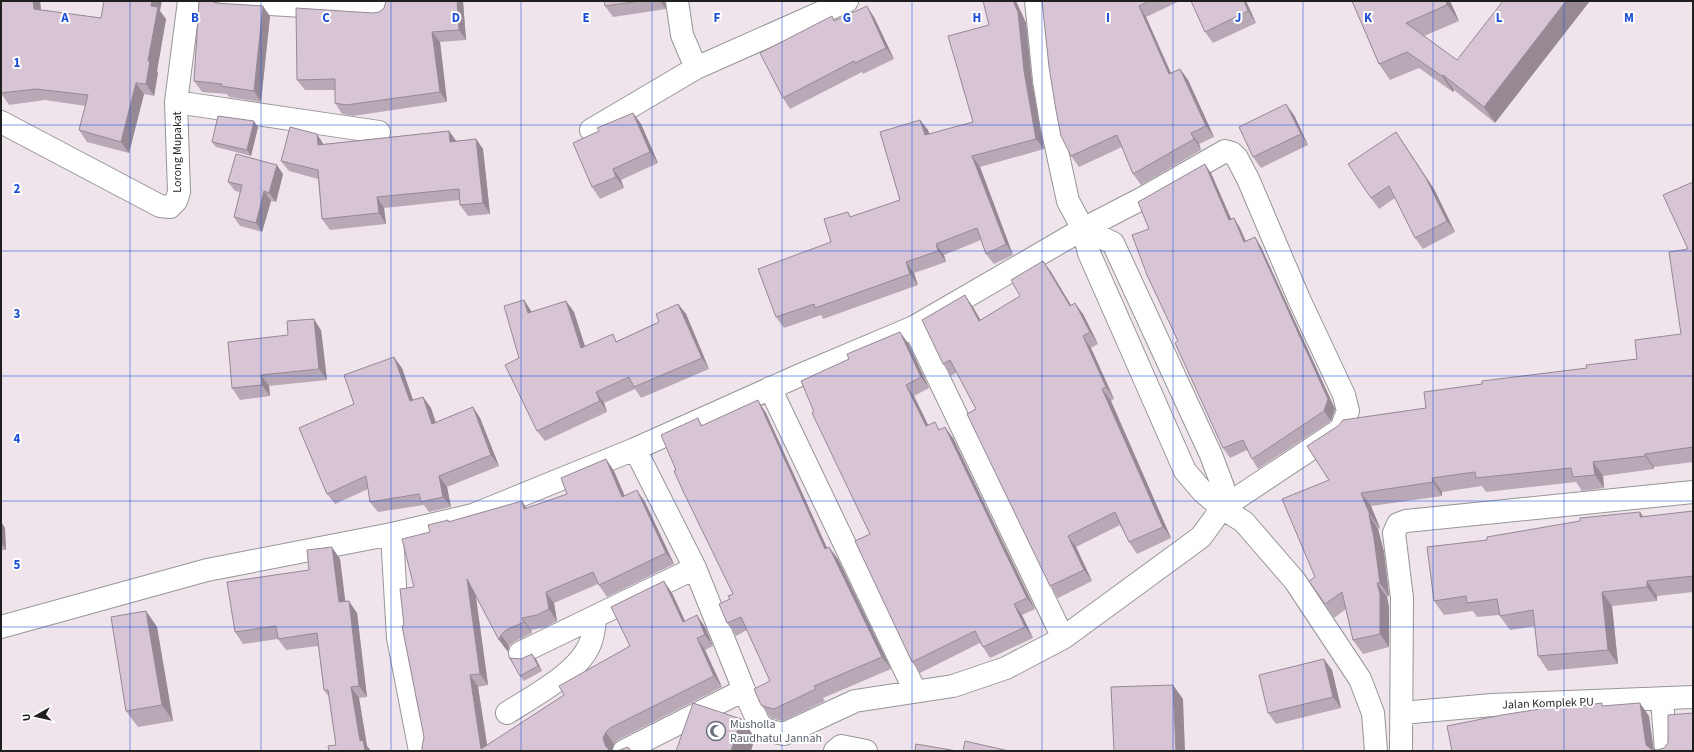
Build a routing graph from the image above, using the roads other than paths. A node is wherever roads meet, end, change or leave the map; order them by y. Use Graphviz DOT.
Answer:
graph roads {
  1 [pos="189,1"];
  2 [pos="224,1"];
  3 [pos="677,1"];
  4 [pos="847,1"];
  5 [pos="1036,1"];
  6 [pos="381,11"];
  7 [pos="696,68"];
  8 [pos="176,102"];
  9 [pos="1,122"];
  10 [pos="591,130"];
  11 [pos="379,132"];
  12 [pos="1083,229"];
  13 [pos="914,327"];
  14 [pos="770,388"];
  15 [pos="635,449"];
  16 [pos="1693,492"];
  17 [pos="1222,508"];
  18 [pos="392,534"];
  19 [pos="695,568"];
  20 [pos="596,616"];
  21 [pos="1,627"];
  22 [pos="1063,638"];
  23 [pos="520,653"];
  24 [pos="744,690"];
  25 [pos="915,691"];
  26 [pos="1693,697"];
  27 [pos="1662,699"];
  28 [pos="507,712"];
  29 [pos="1402,713"];
  30 [pos="420,751"];
  31 [pos="624,751"];
  32 [pos="835,751"];
  33 [pos="866,751"];
  34 [pos="1376,751"];
  35 [pos="1401,751"];
  36 [pos="1666,751"];
  1 -- 8 [label="street, Lorong Mupakat"];
  2 -- 6 [label="street"];
  3 -- 7 [label="street"];
  4 -- 7 [label="street"];
  5 -- 12 [label="street"];
  7 -- 10 [label="street"];
  8 -- 9 [label="street, Lorong Mupakat"];
  8 -- 11 [label="street"];
  12 -- 13 [label="street"];
  12 -- 17 [label="street"];
  12 -- 17 [label="street"];
  12 -- 17 [label="street"];
  13 -- 14 [label="street"];
  13 -- 22 [label="street"];
  14 -- 15 [label="street"];
  14 -- 25 [label="street"];
  15 -- 18 [label="street"];
  15 -- 19 [label="street"];
  16 -- 29 [label="street"];
  17 -- 22 [label="street"];
  17 -- 34 [label="street"];
  18 -- 21 [label="street"];
  18 -- 30 [label="street"];
  19 -- 20 [label="street"];
  19 -- 24 [label="street"];
  20 -- 23 [label="street"];
  20 -- 28 [label="street"];
  22 -- 25 [label="street"];
  24 -- 25 [label="street"];
  24 -- 31 [label="street"];
  26 -- 27 [label="street, Jalan Komplek PU"];
  27 -- 29 [label="street, Jalan Komplek PU"];
  27 -- 36 [label="street"];
  29 -- 35 [label="street"];
  32 -- 33 [label="street"];
}
